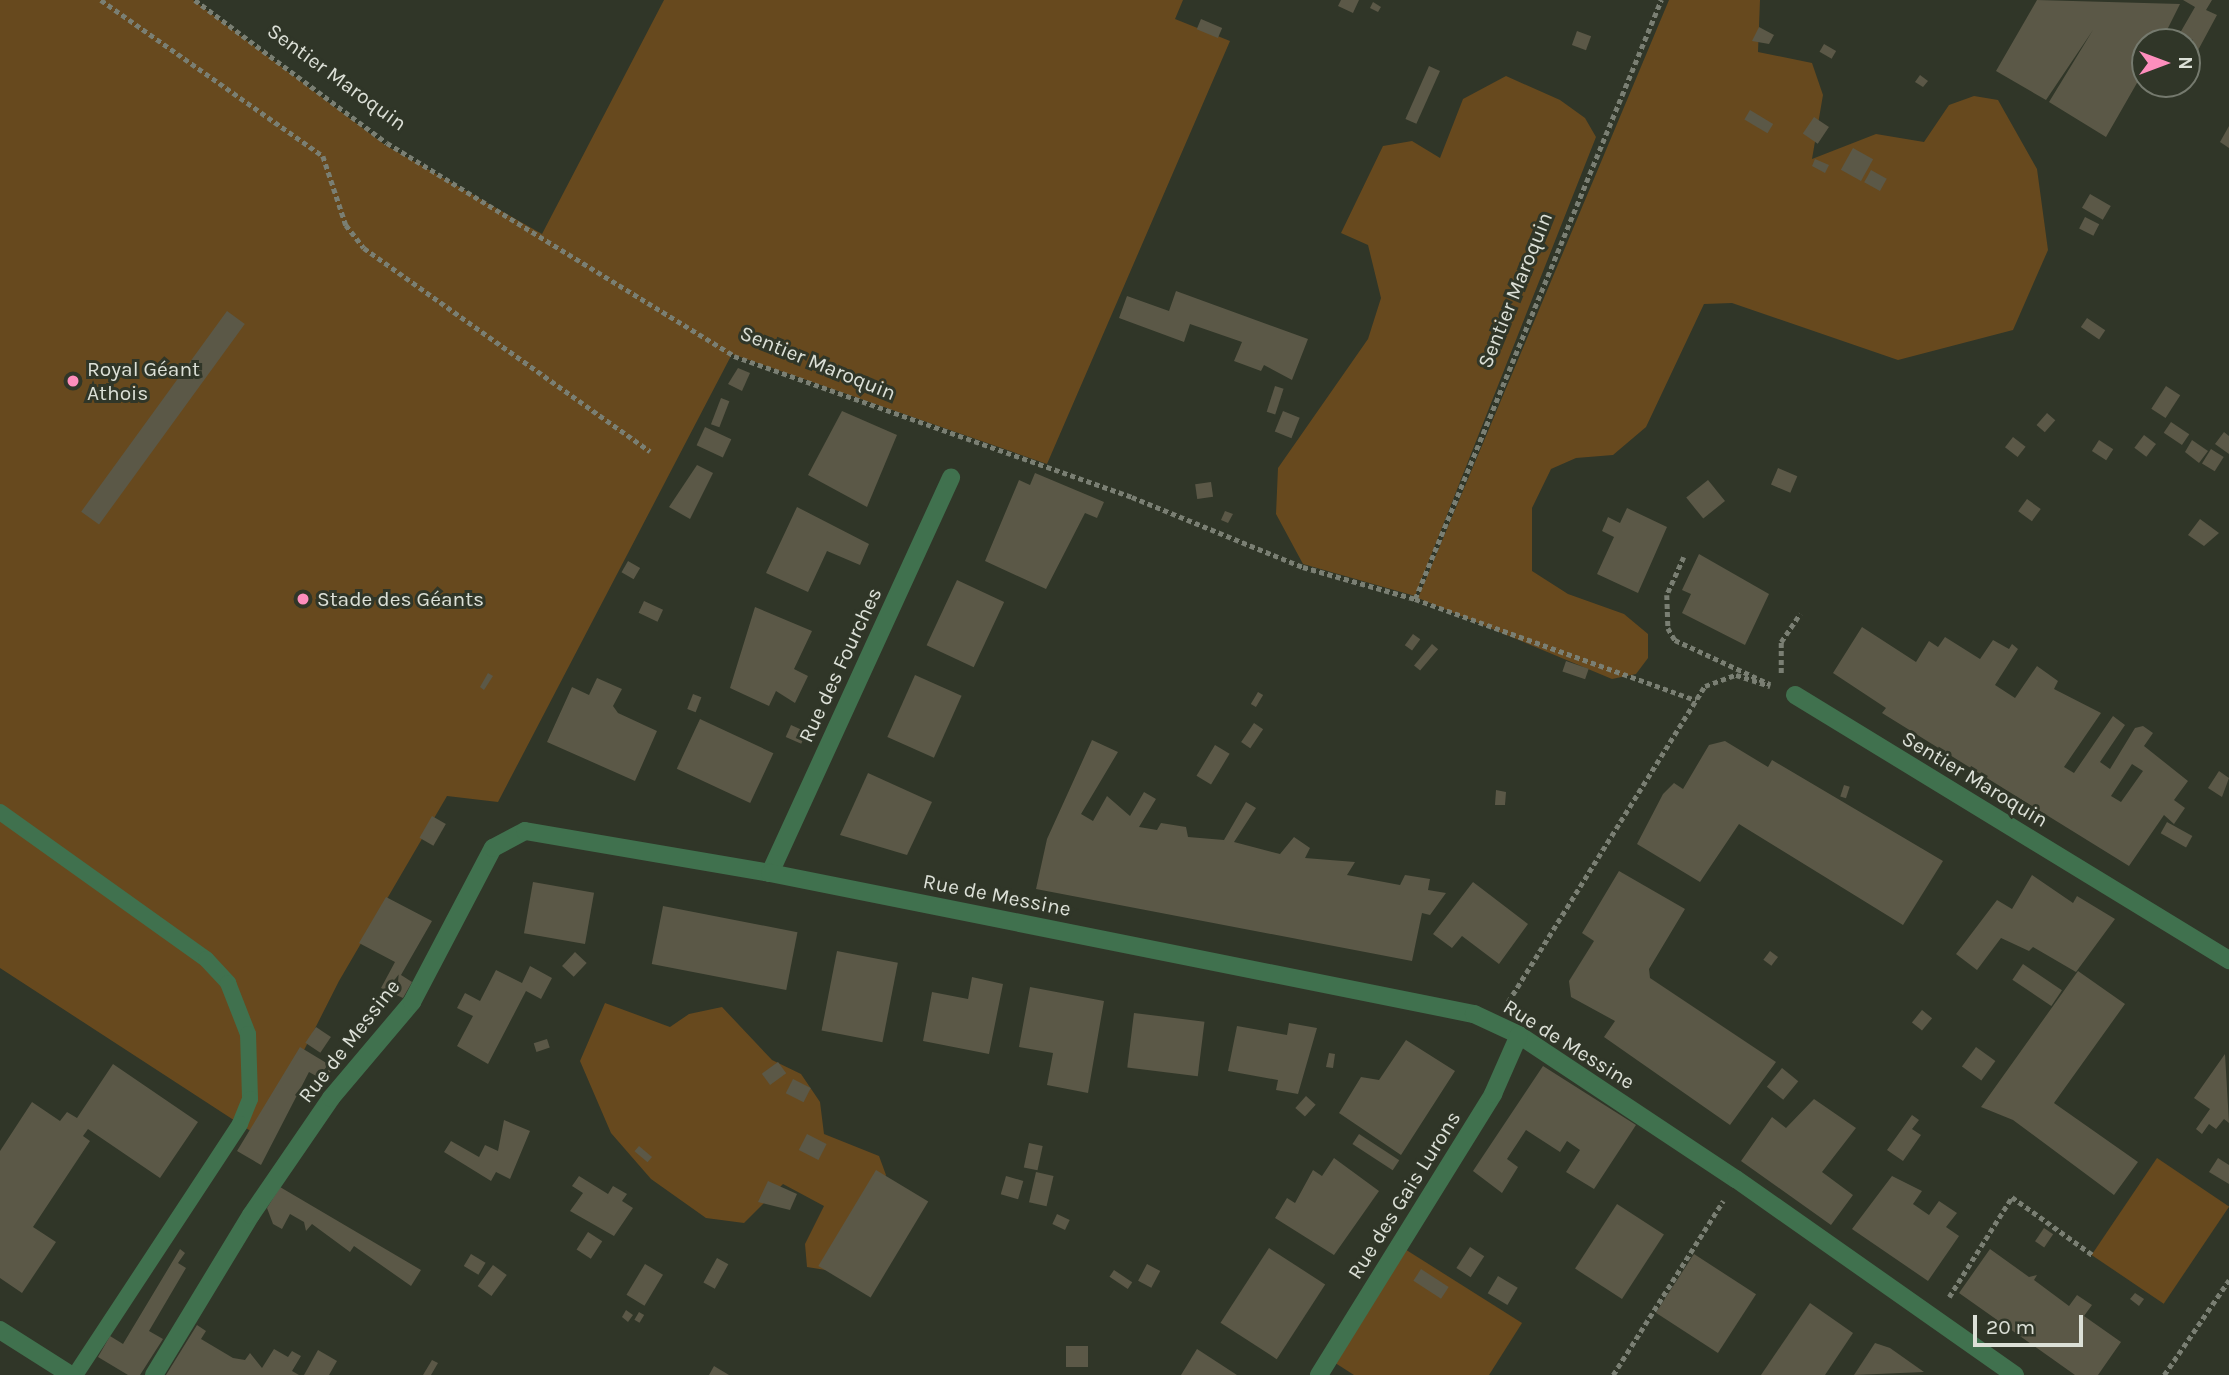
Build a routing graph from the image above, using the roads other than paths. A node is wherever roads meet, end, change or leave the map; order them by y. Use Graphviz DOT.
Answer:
graph roads {
  1 [pos="951,477"];
  2 [pos="1795,695"];
  3 [pos="0,812"];
  4 [pos="770,873"];
  5 [pos="2229,960"];
  6 [pos="1519,1035"];
  7 [pos="0,1331"];
  8 [pos="73,1375"];
  9 [pos="154,1375"];
  10 [pos="1319,1375"];
  11 [pos="2015,1375"];
  1 -- 4 [label="street, Rue des Fourches"];
  2 -- 5 [label="street, Sentier Maroquin"];
  3 -- 8 [label="lane"];
  4 -- 6 [label="street, Rue de Messine"];
  4 -- 9 [label="street, Rue de Messine"];
  6 -- 10 [label="street, Rue des Gais Lurons"];
  6 -- 11 [label="street, Rue de Messine"];
  7 -- 8 [label="street"];
}
